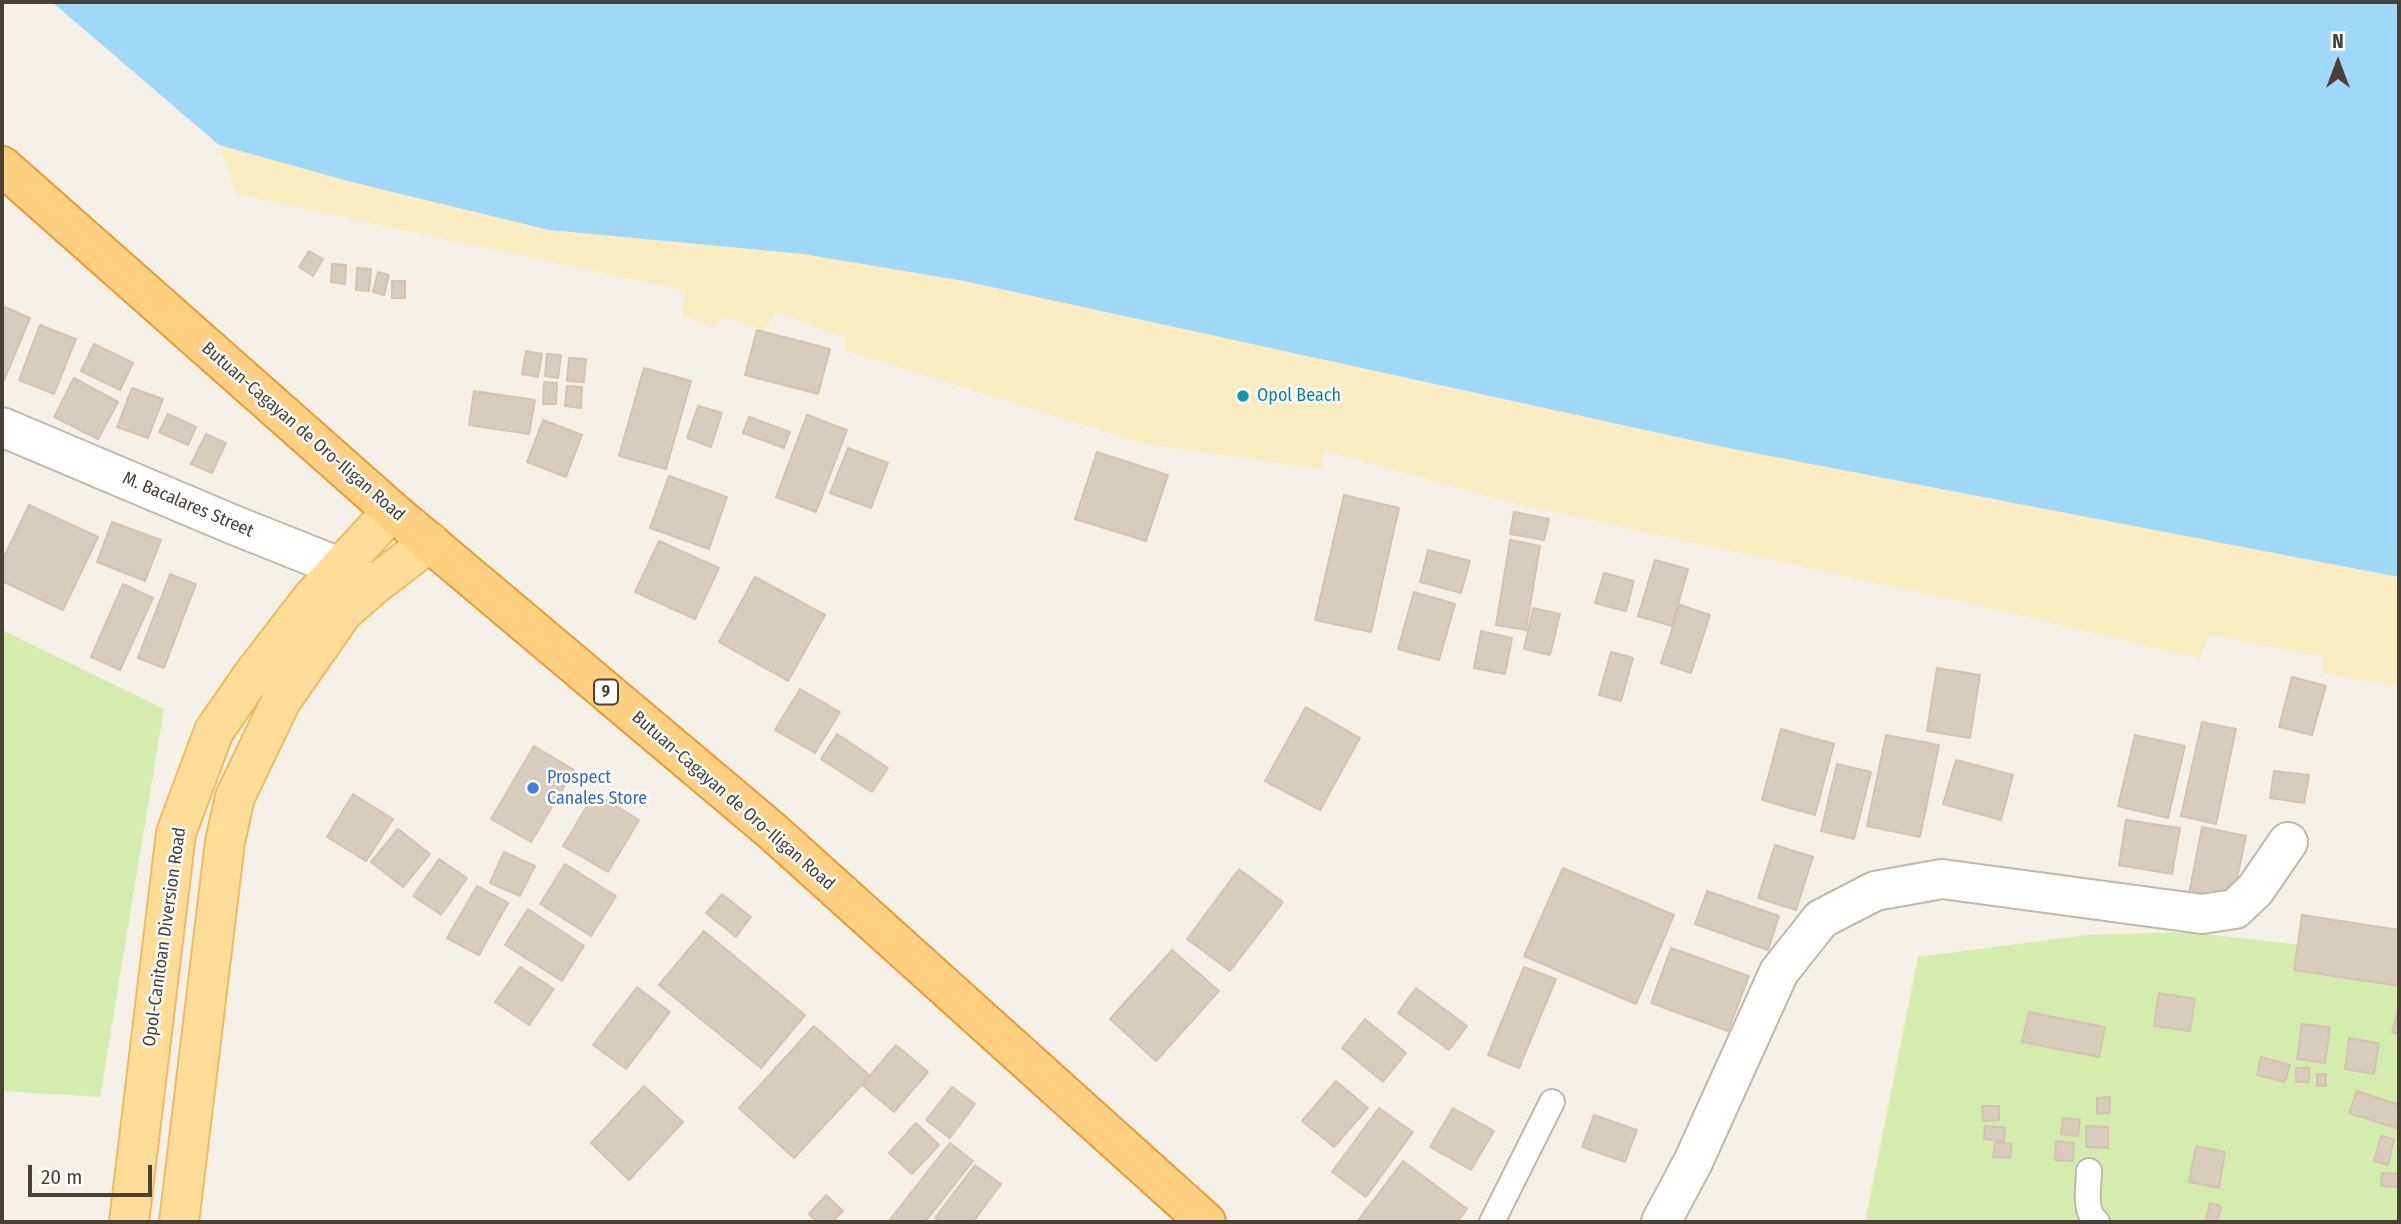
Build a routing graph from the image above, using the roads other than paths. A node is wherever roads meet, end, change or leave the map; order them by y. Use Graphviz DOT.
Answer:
graph roads {
  1 [pos="2,166"];
  2 [pos="2,427"];
  3 [pos="392,511"];
  4 [pos="430,542"];
  5 [pos="357,577"];
  6 [pos="2288,842"];
  7 [pos="1552,1102"];
  8 [pos="2089,1171"];
  9 [pos="129,1222"];
  10 [pos="178,1222"];
  11 [pos="1206,1222"];
  12 [pos="1492,1222"];
  13 [pos="1661,1222"];
  14 [pos="2097,1222"];
  1 -- 3 [label="highway, Butuan-Cagayan de Oro-Iligan Road / 9"];
  2 -- 5 [label="street, M. Bacalares Street"];
  3 -- 4 [label="highway, Butuan-Cagayan de Oro-Iligan Road / 9"];
  3 -- 5 [label="main road, Opol-Canitoan Diversion Road"];
  4 -- 5 [label="main road, Opol-Canitoan Diversion Road"];
  4 -- 11 [label="highway, Butuan-Cagayan de Oro-Iligan Road / 9"];
  5 -- 9 [label="main road, Opol-Canitoan Diversion Road"];
  5 -- 10 [label="main road, Opol-Canitoan Diversion Road"];
  6 -- 13 [label="street"];
  7 -- 12 [label="lane"];
  8 -- 14 [label="lane"];
}
